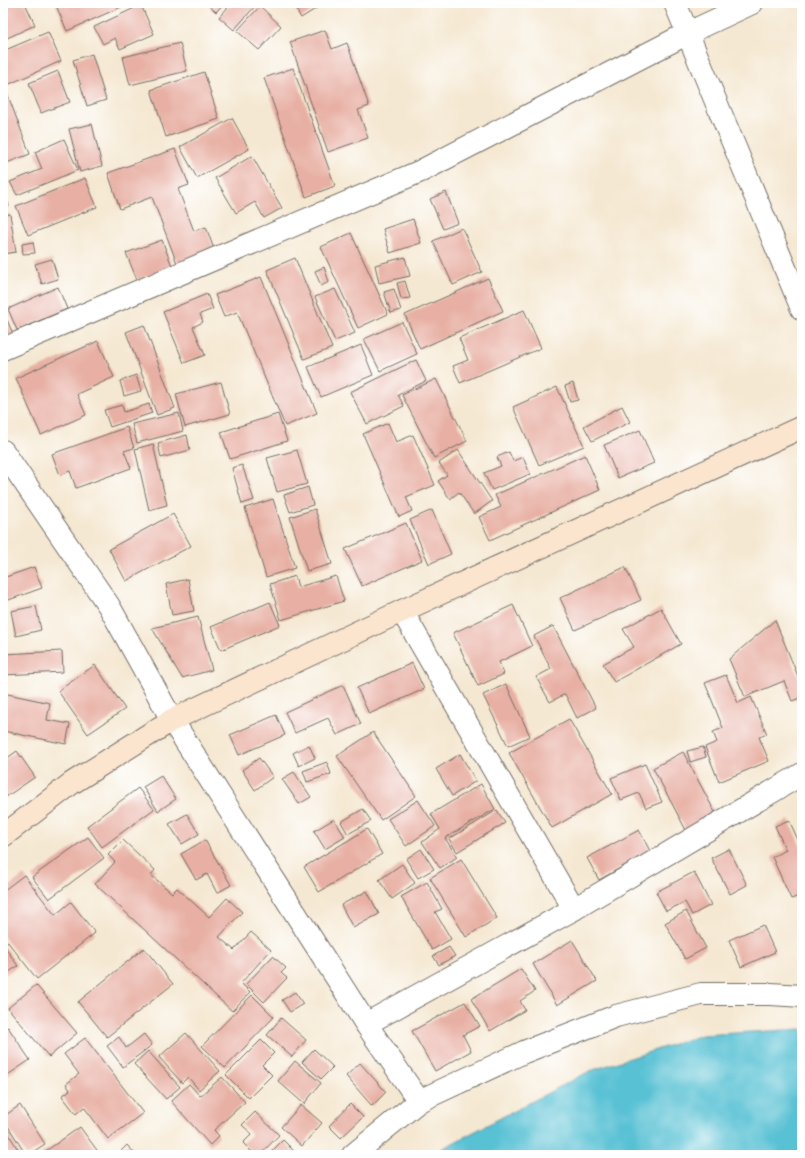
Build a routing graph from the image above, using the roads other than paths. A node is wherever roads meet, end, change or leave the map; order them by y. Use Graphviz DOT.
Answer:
graph roads {
  1 [pos="676,3"];
  2 [pos="752,3"];
  3 [pos="688,33"];
  4 [pos="802,309"];
  5 [pos="3,349"];
  6 [pos="802,426"];
  7 [pos="3,451"];
  8 [pos="402,611"];
  9 [pos="172,720"];
  10 [pos="802,774"];
  11 [pos="3,836"];
  12 [pos="574,909"];
  13 [pos="802,996"];
  14 [pos="366,1024"];
  15 [pos="419,1101"];
  16 [pos="353,1155"];
  1 -- 3 [label="street"];
  2 -- 3 [label="street"];
  3 -- 4 [label="street"];
  3 -- 5 [label="street"];
  6 -- 8 [label="street"];
  7 -- 9 [label="street"];
  8 -- 9 [label="street"];
  8 -- 12 [label="street"];
  9 -- 11 [label="street"];
  9 -- 14 [label="street"];
  10 -- 12 [label="street"];
  12 -- 14 [label="street"];
  13 -- 15 [label="street"];
  14 -- 15 [label="street"];
  15 -- 16 [label="street"];
}
